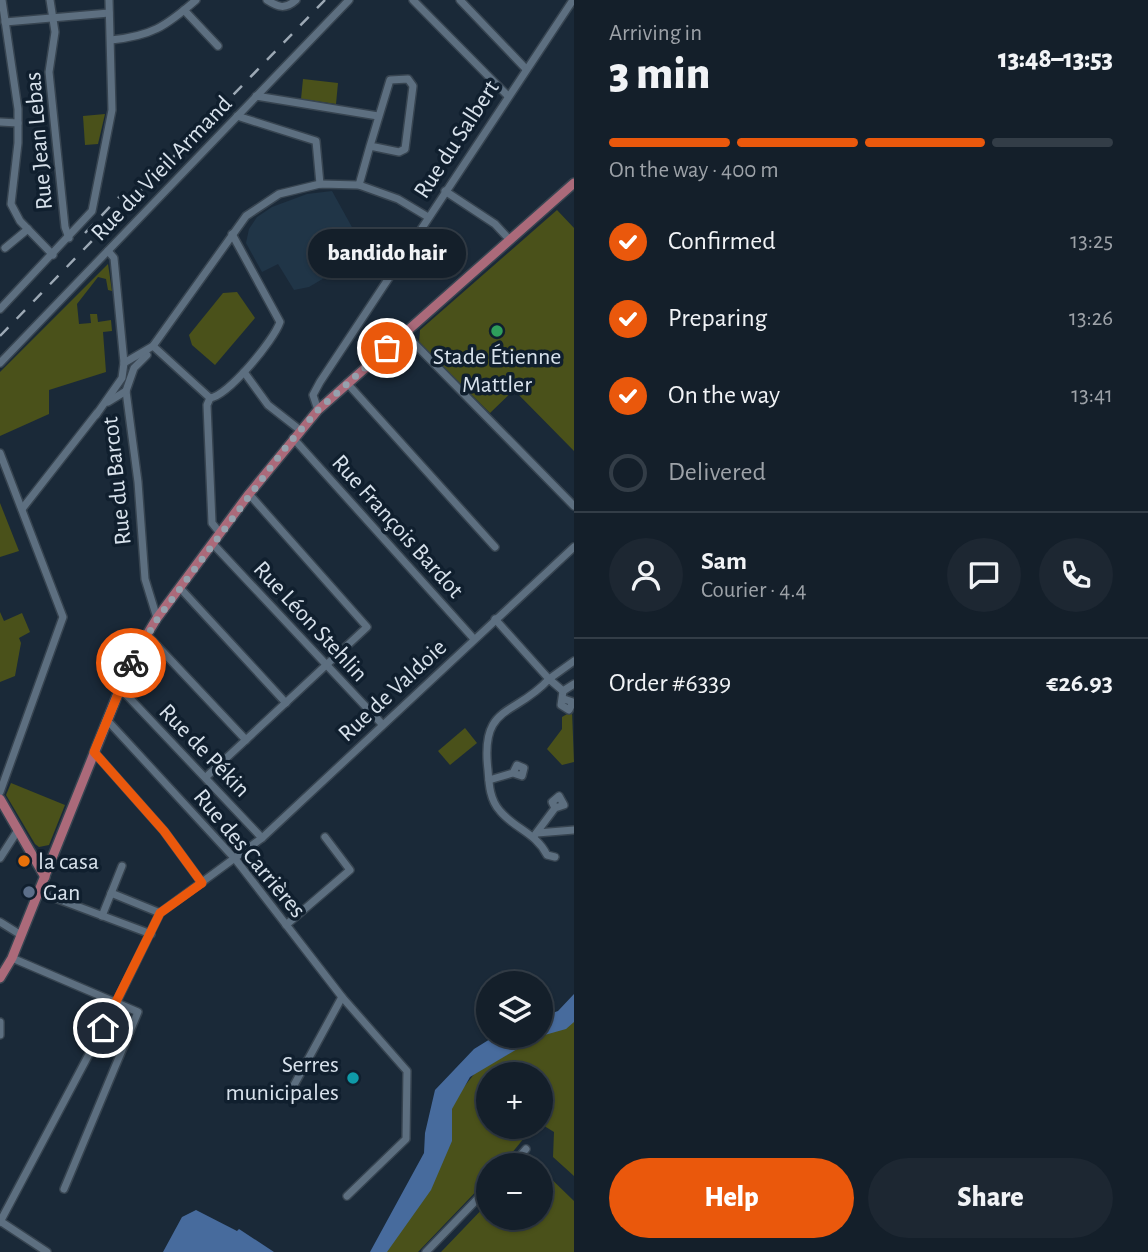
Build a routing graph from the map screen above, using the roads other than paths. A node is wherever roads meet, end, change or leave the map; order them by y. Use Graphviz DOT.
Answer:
graph roads {
  1 [pos="2,0"];
  2 [pos="50,0"];
  3 [pos="109,0"];
  4 [pos="195,0"];
  5 [pos="267,0"];
  6 [pos="349,0"];
  7 [pos="413,0"];
  8 [pos="460,0"];
  9 [pos="571,1"];
  10 [pos="294,2"];
  11 [pos="184,10"];
  12 [pos="109,13"];
  13 [pos="54,18"];
  14 [pos="5,22"];
  15 [pos="111,40"];
  16 [pos="4,43"];
  17 [pos="218,46"];
  18 [pos="526,69"];
  19 [pos="256,96"];
  20 [pos="508,96"];
  21 [pos="237,116"];
  22 [pos="378,116"];
  23 [pos="0,122"];
  24 [pos="18,123"];
  25 [pos="370,146"];
  26 [pos="574,183"];
  27 [pos="320,184"];
  28 [pos="359,185"];
  29 [pos="0,187"];
  30 [pos="10,187"];
  31 [pos="446,191"];
  32 [pos="428,217"];
  33 [pos="28,229"];
  34 [pos="232,234"];
  35 [pos="69,238"];
  36 [pos="510,240"];
  37 [pos="5,248"];
  38 [pos="108,251"];
  39 [pos="52,255"];
  40 [pos="0,309"];
  41 [pos="404,333"];
  42 [pos="153,346"];
  43 [pos="0,363"];
  44 [pos="124,363"];
  45 [pos="132,370"];
  46 [pos="244,372"];
  47 [pos="119,383"];
  48 [pos="347,383"];
  49 [pos="126,391"];
  50 [pos="210,398"];
  51 [pos="318,410"];
  52 [pos="96,415"];
  53 [pos="300,430"];
  54 [pos="293,438"];
  55 [pos="0,453"];
  56 [pos="249,494"];
  57 [pos="574,506"];
  58 [pos="22,509"];
  59 [pos="220,533"];
  60 [pos="213,544"];
  61 [pos="495,547"];
  62 [pos="574,547"];
  63 [pos="180,588"];
  64 [pos="158,618"];
  65 [pos="495,619"];
  66 [pos="147,635"];
  67 [pos="474,639"];
  68 [pos="574,661"];
  69 [pos="327,664"];
  70 [pos="549,680"];
  71 [pos="574,684"];
  72 [pos="120,688"];
  73 [pos="286,702"];
  74 [pos="107,720"];
  75 [pos="382,724"];
  76 [pos="246,740"];
  77 [pos="94,752"];
  78 [pos="513,773"];
  79 [pos="206,777"];
  80 [pos="489,780"];
  81 [pos="0,792"];
  82 [pos="1,803"];
  83 [pos="555,808"];
  84 [pos="18,830"];
  85 [pos="574,830"];
  86 [pos="536,834"];
  87 [pos="326,837"];
  88 [pos="262,838"];
  89 [pos="555,856"];
  90 [pos="0,858"];
  91 [pos="236,860"];
  92 [pos="122,866"];
  93 [pos="45,877"];
  94 [pos="202,883"];
  95 [pos="39,892"];
  96 [pos="111,893"];
  97 [pos="160,913"];
  98 [pos="102,916"];
  99 [pos="0,922"];
  100 [pos="286,925"];
  101 [pos="151,934"];
  102 [pos="21,935"];
  103 [pos="12,958"];
  104 [pos="0,976"];
  105 [pos="342,997"];
  106 [pos="116,1003"];
  107 [pos="0,1022"];
  108 [pos="0,1035"];
  109 [pos="293,1087"];
  110 [pos="526,1149"];
  111 [pos="522,1153"];
  112 [pos="64,1189"];
  113 [pos="347,1196"];
  114 [pos="476,1200"];
  115 [pos="0,1222"];
  116 [pos="47,1252"];
  117 [pos="426,1252"];
  1 -- 14 [label="street"];
  2 -- 13 [label="street, Rue Jean Lebas"];
  3 -- 12 [label="street"];
  4 -- 11 [label="street"];
  5 -- 10 [label="street"];
  6 -- 19 [label="street, Rue du Vieil Armand"];
  7 -- 20 [label="street"];
  8 -- 18 [label="street"];
  9 -- 18 [label="street, Rue du Salbert"];
  11 -- 15 [label="street"];
  11 -- 17 [label="street"];
  12 -- 13 [label="street"];
  12 -- 15 [label="street"];
  13 -- 14 [label="street"];
  13 -- 35 [label="street, Rue Jean Lebas"];
  14 -- 16 [label="street"];
  15 -- 35 [label="street"];
  16 -- 24 [label="street"];
  18 -- 20 [label="street, Rue du Salbert"];
  19 -- 21 [label="street, Rue du Vieil Armand"];
  19 -- 22 [label="street"];
  20 -- 31 [label="street, Rue du Salbert"];
  21 -- 27 [label="street"];
  21 -- 38 [label="street, Rue du Vieil Armand"];
  22 -- 25 [label="street"];
  22 -- 25 [label="street"];
  23 -- 24 [label="street"];
  24 -- 30 [label="street"];
  25 -- 28 [label="street"];
  26 -- 36 [label="main road"];
  27 -- 28 [label="street, Rue du Barcot"];
  27 -- 34 [label="street, Rue du Barcot"];
  28 -- 32 [label="street, Rue du Barcot"];
  29 -- 30 [label="street"];
  30 -- 33 [label="street"];
  31 -- 32 [label="street, Rue du Salbert"];
  31 -- 36 [label="street"];
  32 -- 51 [label="street, Rue du Salbert"];
  33 -- 37 [label="street"];
  33 -- 39 [label="street"];
  34 -- 42 [label="street, Rue du Barcot"];
  34 -- 46 [label="street"];
  35 -- 39 [label="street"];
  36 -- 41 [label="main road"];
  38 -- 43 [label="street, Rue du Vieil Armand"];
  38 -- 44 [label="street"];
  39 -- 40 [label="street"];
  41 -- 48 [label="main road"];
  41 -- 57 [label="street"];
  42 -- 44 [label="street"];
  42 -- 45 [label="street, Rue du Barcot"];
  42 -- 50 [label="street"];
  44 -- 45 [label="street"];
  44 -- 47 [label="street"];
  45 -- 49 [label="street, Rue du Barcot"];
  46 -- 50 [label="street"];
  46 -- 53 [label="street"];
  47 -- 49 [label="street"];
  47 -- 52 [label="street"];
  48 -- 51 [label="main road"];
  48 -- 61 [label="street"];
  49 -- 52 [label="street"];
  49 -- 64 [label="street, Rue du Barcot"];
  50 -- 59 [label="street"];
  51 -- 53 [label="main road"];
  52 -- 58 [label="street"];
  53 -- 54 [label="main road"];
  54 -- 56 [label="main road"];
  54 -- 67 [label="street, Rue François Bardot"];
  55 -- 58 [label="street"];
  56 -- 59 [label="main road"];
  56 -- 69 [label="street"];
  58 -- 81 [label="street"];
  59 -- 60 [label="main road"];
  60 -- 63 [label="main road"];
  60 -- 69 [label="street, Rue Léon Stehlin"];
  62 -- 65 [label="street, Rue de Valdoie"];
  63 -- 64 [label="main road"];
  63 -- 73 [label="street"];
  64 -- 66 [label="main road"];
  65 -- 67 [label="street, Rue de Valdoie"];
  65 -- 70 [label="street"];
  66 -- 72 [label="main road"];
  66 -- 76 [label="street"];
  67 -- 75 [label="street, Rue de Valdoie"];
  68 -- 70 [label="street"];
  69 -- 73 [label="street"];
  69 -- 75 [label="street, Rue Léon Stehlin"];
  70 -- 71 [label="street"];
  70 -- 80 [label="street"];
  72 -- 74 [label="main road"];
  72 -- 79 [label="street, Rue de Pékin"];
  73 -- 76 [label="street"];
  74 -- 77 [label="main road"];
  74 -- 91 [label="street, Rue des Carrières"];
  75 -- 88 [label="street, Rue de Valdoie"];
  76 -- 79 [label="street"];
  77 -- 93 [label="main road"];
  77 -- 94 [label="street"];
  78 -- 80 [label="street"];
  79 -- 88 [label="street, Rue de Pékin"];
  80 -- 86 [label="street"];
  82 -- 84 [label="main road"];
  83 -- 86 [label="street"];
  84 -- 90 [label="street"];
  84 -- 93 [label="main road"];
  85 -- 86 [label="street"];
  86 -- 89 [label="street"];
  87 -- 100 [label="street"];
  88 -- 91 [label="street, Rue de Valdoie"];
  91 -- 94 [label="street, Rue de Valdoie"];
  91 -- 100 [label="street, Rue des Carrières"];
  92 -- 96 [label="street"];
  93 -- 95 [label="main road"];
  94 -- 97 [label="street, Rue de Valdoie"];
  95 -- 98 [label="street"];
  95 -- 102 [label="main road"];
  96 -- 97 [label="street"];
  96 -- 98 [label="street"];
  97 -- 101 [label="street"];
  98 -- 101 [label="street"];
  99 -- 102 [label="street"];
  100 -- 105 [label="street, Rue des Carrières"];
  101 -- 106 [label="street"];
  102 -- 103 [label="main road"];
  103 -- 104 [label="main road"];
  103 -- 106 [label="street"];
  105 -- 109 [label="street"];
  105 -- 113 [label="street, Rue des Carrières"];
  106 -- 112 [label="street"];
  106 -- 115 [label="street"];
  107 -- 108 [label="street"];
  110 -- 111 [label="street"];
  114 -- 117 [label="street"];
  115 -- 116 [label="street"];
}
